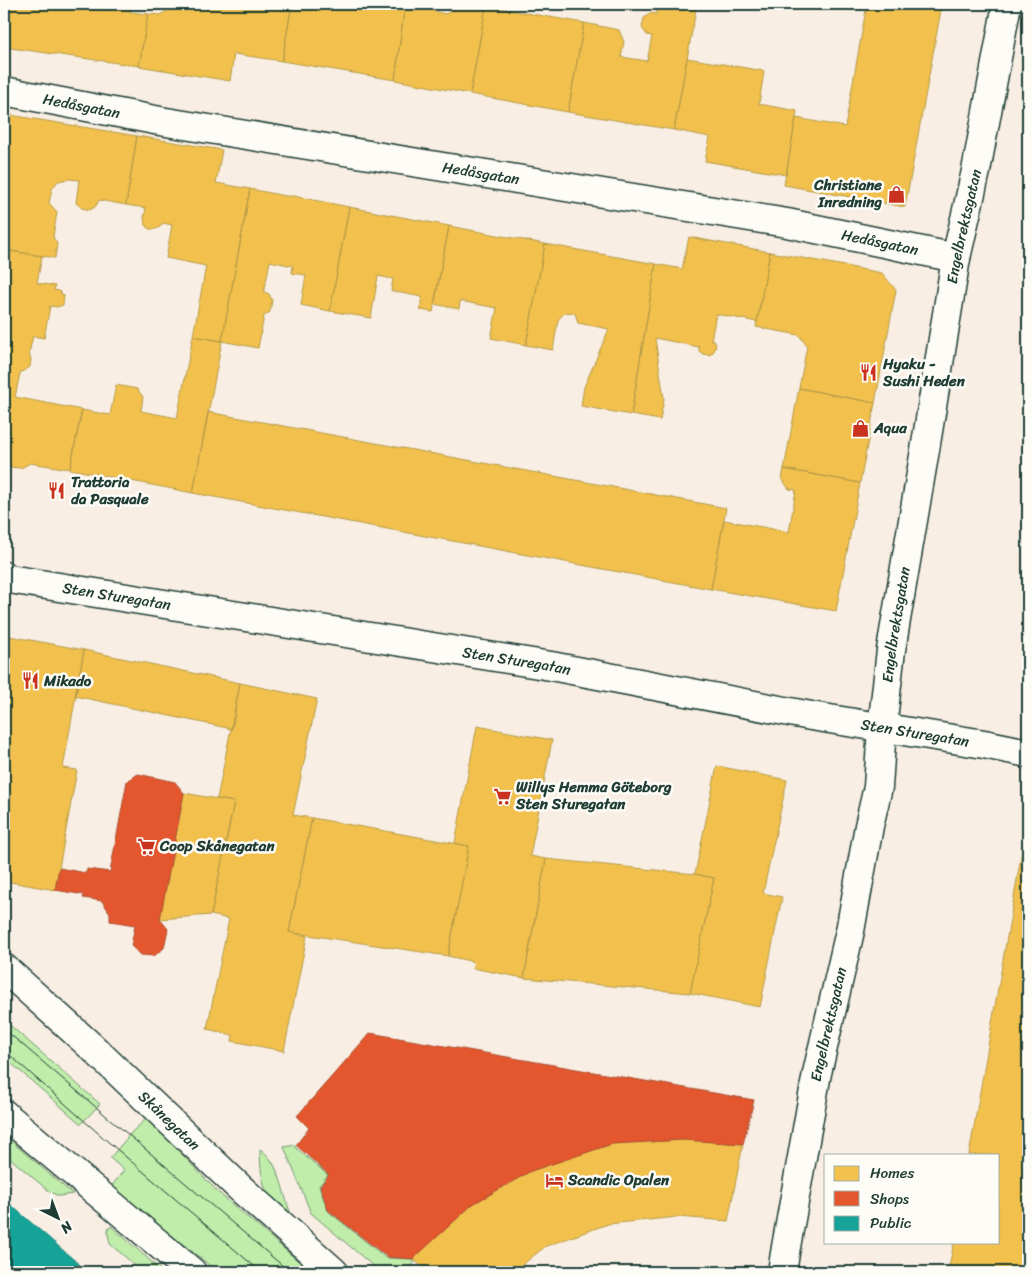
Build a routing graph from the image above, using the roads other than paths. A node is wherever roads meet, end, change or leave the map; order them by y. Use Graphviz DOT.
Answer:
graph roads {
  1 [pos="1007,4"];
  2 [pos="4,91"];
  3 [pos="956,258"];
  4 [pos="5,578"];
  5 [pos="882,728"];
  6 [pos="1028,753"];
  7 [pos="4,968"];
  8 [pos="4,1114"];
  9 [pos="784,1260"];
  10 [pos="192,1272"];
  11 [pos="334,1272"];
  12 [pos="762,1272"];
  1 -- 3 [label="street, Engelbrektsgatan"];
  2 -- 3 [label="street, Hedåsgatan"];
  3 -- 5 [label="street, Engelbrektsgatan"];
  4 -- 5 [label="street, Sten Sturegatan"];
  5 -- 6 [label="street, Sten Sturegatan"];
  5 -- 9 [label="street, Engelbrektsgatan"];
  7 -- 11 [label="street, Skånegatan"];
  8 -- 10 [label="street"];
  9 -- 12 [label="street, Engelbrektsgatan"];
}
